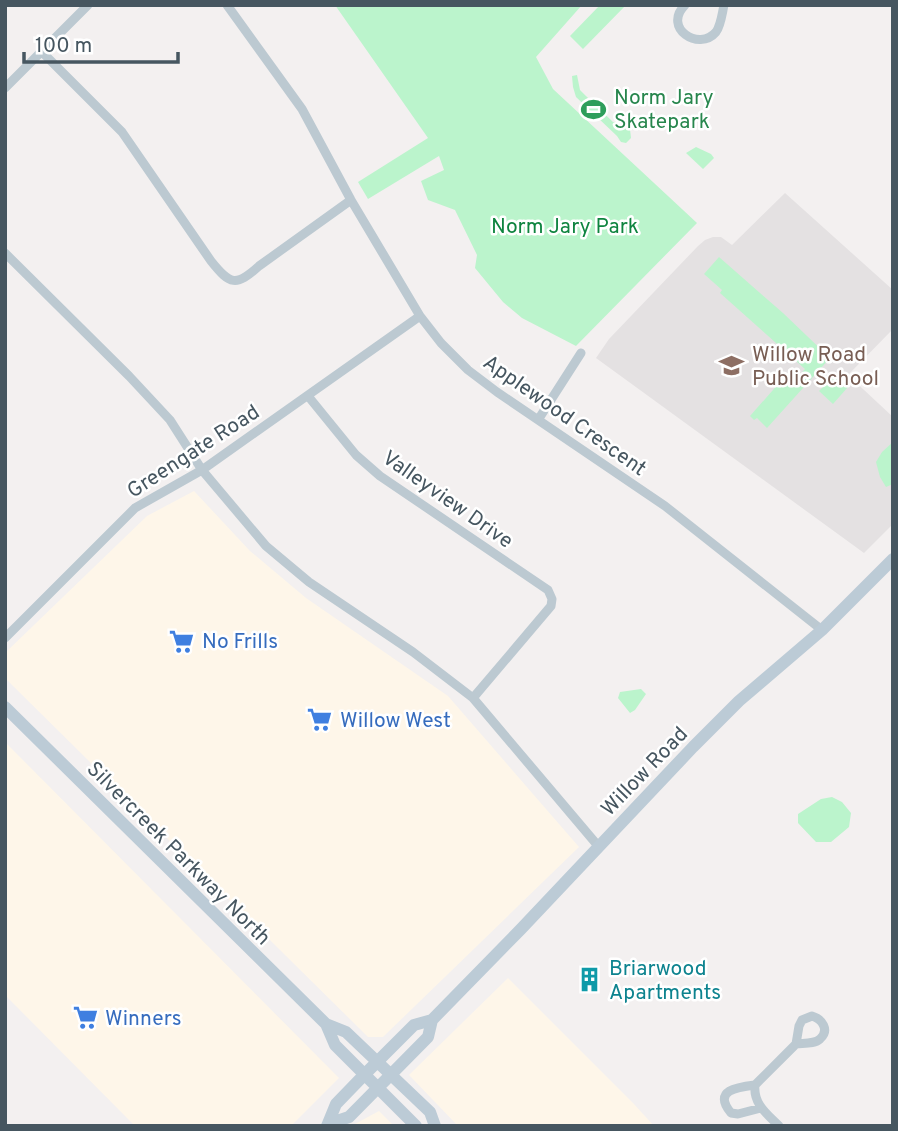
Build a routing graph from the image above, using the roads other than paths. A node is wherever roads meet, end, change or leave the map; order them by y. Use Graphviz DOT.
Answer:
graph roads {
  1 [pos="88,5"];
  2 [pos="227,5"];
  3 [pos="685,5"];
  4 [pos="724,5"];
  5 [pos="42,52"];
  6 [pos="5,89"];
  7 [pos="351,200"];
  8 [pos="5,253"];
  9 [pos="420,316"];
  10 [pos="581,353"];
  11 [pos="309,396"];
  12 [pos="538,419"];
  13 [pos="202,470"];
  14 [pos="893,559"];
  15 [pos="822,630"];
  16 [pos="5,638"];
  17 [pos="473,698"];
  18 [pos="5,707"];
  19 [pos="599,847"];
  20 [pos="432,1020"];
  21 [pos="326,1024"];
  22 [pos="796,1044"];
  23 [pos="378,1062"];
  24 [pos="365,1074"];
  25 [pos="391,1074"];
  26 [pos="755,1085"];
  27 [pos="378,1087"];
  28 [pos="761,1108"];
  29 [pos="328,1125"];
  30 [pos="416,1126"];
  31 [pos="435,1126"];
  32 [pos="779,1126"];
  1 -- 5 [label="street"];
  2 -- 7 [label="street, Applewood Crescent"];
  3 -- 4 [label="street"];
  5 -- 6 [label="street"];
  5 -- 7 [label="street"];
  7 -- 9 [label="street, Applewood Crescent"];
  8 -- 13 [label="street"];
  9 -- 11 [label="street, Greengate Road"];
  9 -- 12 [label="street, Applewood Crescent"];
  10 -- 12 [label="street"];
  11 -- 13 [label="street, Greengate Road"];
  11 -- 17 [label="street, Valleyview Drive"];
  12 -- 15 [label="street, Applewood Crescent"];
  13 -- 16 [label="street, Greengate Road"];
  13 -- 17 [label="street"];
  14 -- 15 [label="main road, Willow Road"];
  15 -- 19 [label="main road, Willow Road"];
  17 -- 19 [label="street"];
  18 -- 21 [label="main road, Silvercreek Parkway North"];
  19 -- 20 [label="main road, Willow Road"];
  20 -- 23 [label="main road, Willow Road"];
  20 -- 25 [label="main road, Willow Road"];
  21 -- 23 [label="main road, Silvercreek Parkway North"];
  21 -- 24 [label="main road, Silvercreek Parkway North"];
  22 -- 26 [label="street"];
  23 -- 24 [label="main road, Willow Road"];
  23 -- 25 [label="main road, Silvercreek Parkway North"];
  24 -- 27 [label="main road, Silvercreek Parkway North"];
  24 -- 29 [label="main road, Willow Road"];
  25 -- 27 [label="main road, Willow Road"];
  25 -- 31 [label="main road, Silvercreek Parkway North"];
  26 -- 28 [label="street"];
  26 -- 28 [label="street"];
  27 -- 29 [label="main road, Willow Road"];
  27 -- 30 [label="main road, Silvercreek Parkway North"];
  28 -- 32 [label="street"];
}
